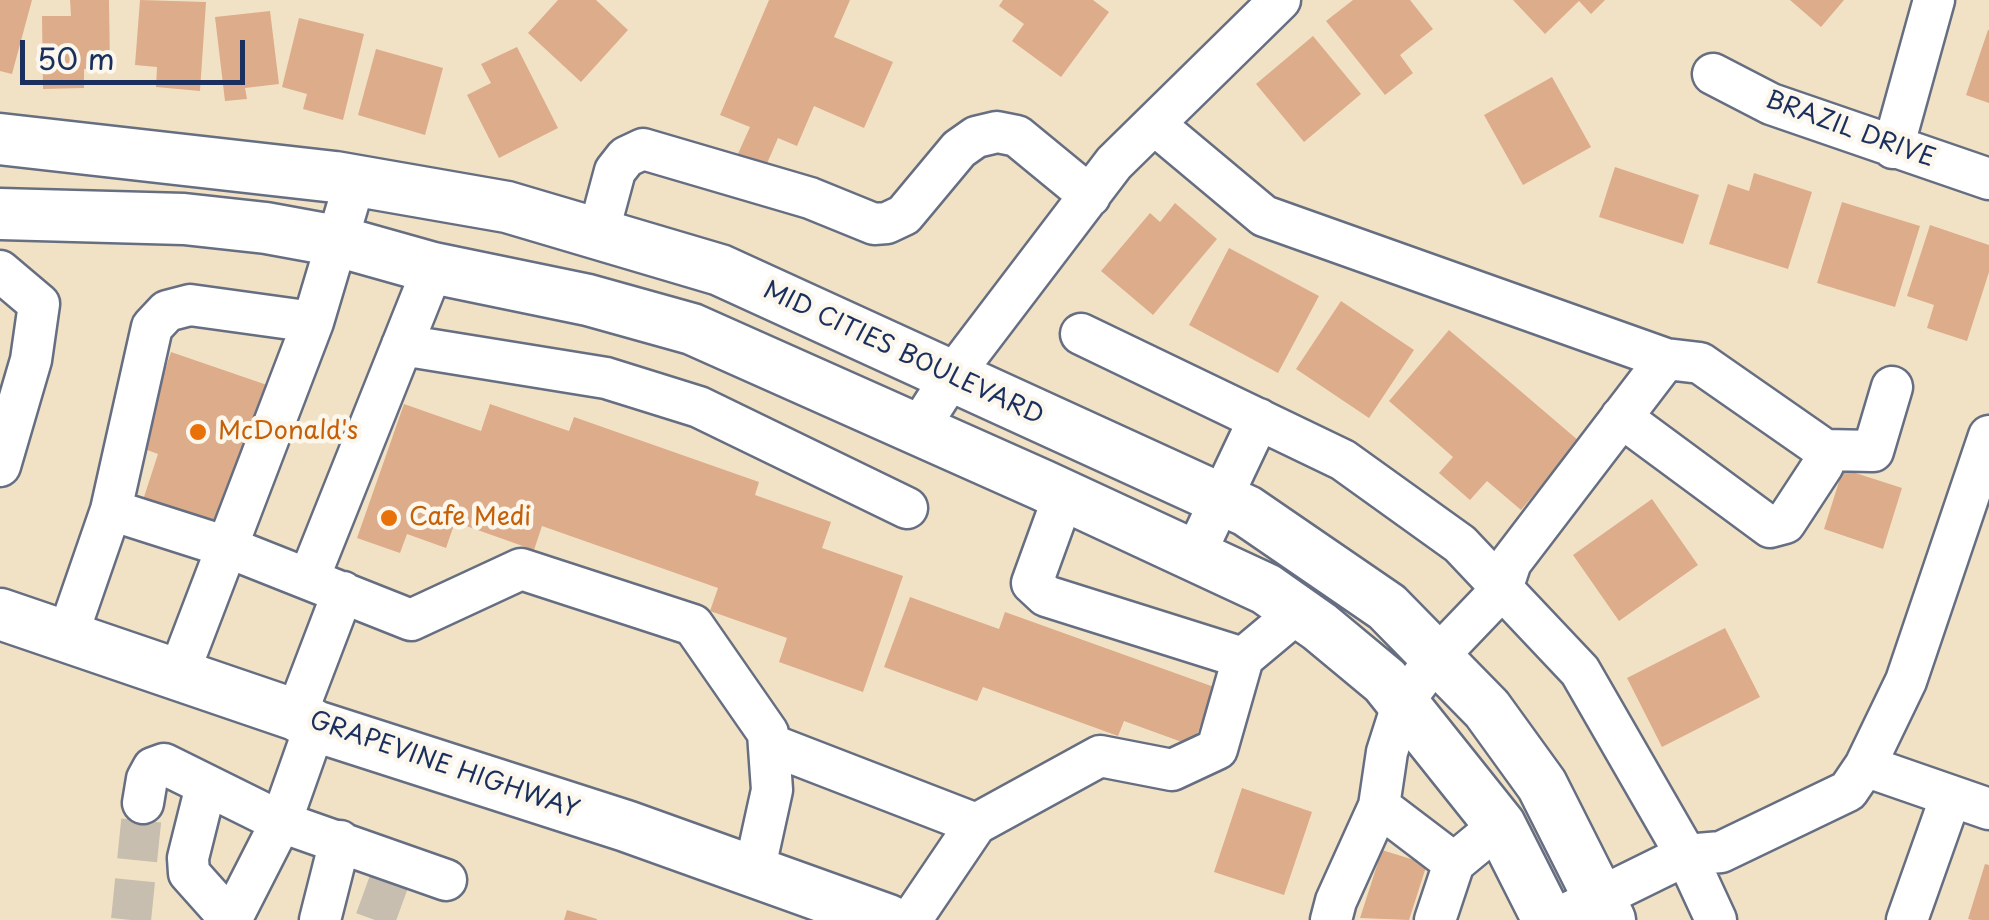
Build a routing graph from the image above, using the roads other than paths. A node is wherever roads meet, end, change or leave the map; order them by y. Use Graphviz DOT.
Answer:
graph roads {
  1 [pos="1280,0"];
  2 [pos="1934,0"];
  3 [pos="1713,74"];
  4 [pos="1154,124"];
  5 [pos="0,139"];
  6 [pos="1893,148"];
  7 [pos="1989,179"];
  8 [pos="355,180"];
  9 [pos="1090,196"];
  10 [pos="0,214"];
  11 [pos="598,234"];
  12 [pos="337,241"];
  13 [pos="433,268"];
  14 [pos="0,270"];
  15 [pos="313,322"];
  16 [pos="1081,334"];
  17 [pos="402,344"];
  18 [pos="1666,359"];
  19 [pos="952,376"];
  20 [pos="1892,387"];
  21 [pos="1621,417"];
  22 [pos="1258,419"];
  23 [pos="918,429"];
  24 [pos="1989,436"];
  25 [pos="1825,450"];
  26 [pos="0,466"];
  27 [pos="1064,495"];
  28 [pos="1219,498"];
  29 [pos="907,508"];
  30 [pos="112,510"];
  31 [pos="227,548"];
  32 [pos="1194,556"];
  33 [pos="326,585"];
  34 [pos="1502,589"];
  35 [pos="1298,612"];
  36 [pos="0,614"];
  37 [pos="66,637"];
  38 [pos="1242,658"];
  39 [pos="1436,658"];
  40 [pos="178,675"];
  41 [pos="1403,702"];
  42 [pos="306,720"];
  43 [pos="768,744"];
  44 [pos="1865,766"];
  45 [pos="206,786"];
  46 [pos="1951,796"];
  47 [pos="143,803"];
  48 [pos="1379,806"];
  49 [pos="1989,809"];
  50 [pos="281,822"];
  51 [pos="976,824"];
  52 [pos="1500,824"];
  53 [pos="340,841"];
  54 [pos="1686,855"];
  55 [pos="1454,863"];
  56 [pos="754,872"];
  57 [pos="446,880"];
  58 [pos="1604,909"];
  59 [pos="231,920"];
  60 [pos="320,920"];
  61 [pos="888,920"];
  62 [pos="911,920"];
  63 [pos="1331,920"];
  64 [pos="1435,920"];
  65 [pos="1551,920"];
  66 [pos="1716,920"];
  67 [pos="1907,920"];
  1 -- 4 [label="street"];
  2 -- 6 [label="street"];
  3 -- 6 [label="street, BRAZIL DRIVE"];
  4 -- 9 [label="street"];
  4 -- 18 [label="street"];
  5 -- 8 [label="main road, MID CITIES BOULEVARD"];
  6 -- 7 [label="street, BRAZIL DRIVE"];
  8 -- 11 [label="main road, MID CITIES BOULEVARD"];
  8 -- 12 [label="street"];
  9 -- 11 [label="street"];
  9 -- 19 [label="street"];
  10 -- 12 [label="main road"];
  11 -- 19 [label="main road, MID CITIES BOULEVARD"];
  12 -- 13 [label="main road"];
  12 -- 15 [label="street"];
  13 -- 17 [label="street"];
  13 -- 23 [label="main road"];
  14 -- 26 [label="street"];
  15 -- 30 [label="street"];
  15 -- 31 [label="street"];
  16 -- 22 [label="street"];
  17 -- 29 [label="street"];
  17 -- 33 [label="street"];
  18 -- 21 [label="street"];
  18 -- 25 [label="street"];
  19 -- 23 [label="street"];
  19 -- 28 [label="main road, MID CITIES BOULEVARD"];
  20 -- 25 [label="street"];
  21 -- 25 [label="street"];
  21 -- 34 [label="street"];
  22 -- 28 [label="street"];
  22 -- 34 [label="street"];
  23 -- 27 [label="main road"];
  24 -- 44 [label="street"];
  27 -- 32 [label="main road"];
  27 -- 38 [label="street"];
  28 -- 32 [label="street"];
  28 -- 39 [label="main road, MID CITIES BOULEVARD"];
  30 -- 31 [label="street"];
  30 -- 37 [label="street"];
  31 -- 33 [label="street"];
  31 -- 40 [label="street"];
  32 -- 35 [label="main road"];
  33 -- 42 [label="street"];
  33 -- 43 [label="street"];
  34 -- 39 [label="street"];
  34 -- 54 [label="street"];
  35 -- 38 [label="street"];
  35 -- 41 [label="main road"];
  36 -- 37 [label="main road, GRAPEVINE HIGHWAY"];
  37 -- 40 [label="main road, GRAPEVINE HIGHWAY"];
  38 -- 51 [label="street"];
  39 -- 41 [label="street"];
  39 -- 58 [label="main road, MID CITIES BOULEVARD"];
  40 -- 42 [label="main road, GRAPEVINE HIGHWAY"];
  41 -- 48 [label="street"];
  41 -- 52 [label="main road"];
  42 -- 50 [label="street"];
  42 -- 56 [label="main road, GRAPEVINE HIGHWAY"];
  43 -- 51 [label="street"];
  43 -- 56 [label="street"];
  44 -- 46 [label="street"];
  44 -- 54 [label="street"];
  45 -- 47 [label="street"];
  45 -- 50 [label="street"];
  45 -- 59 [label="street"];
  46 -- 49 [label="street"];
  46 -- 67 [label="street"];
  48 -- 55 [label="street"];
  48 -- 63 [label="street"];
  50 -- 53 [label="street"];
  50 -- 59 [label="street"];
  51 -- 62 [label="street"];
  52 -- 55 [label="street"];
  52 -- 65 [label="main road"];
  53 -- 57 [label="street"];
  53 -- 60 [label="street"];
  54 -- 58 [label="street"];
  54 -- 66 [label="street"];
  55 -- 64 [label="street"];
  56 -- 61 [label="main road, GRAPEVINE HIGHWAY"];
  58 -- 65 [label="street"];
}
